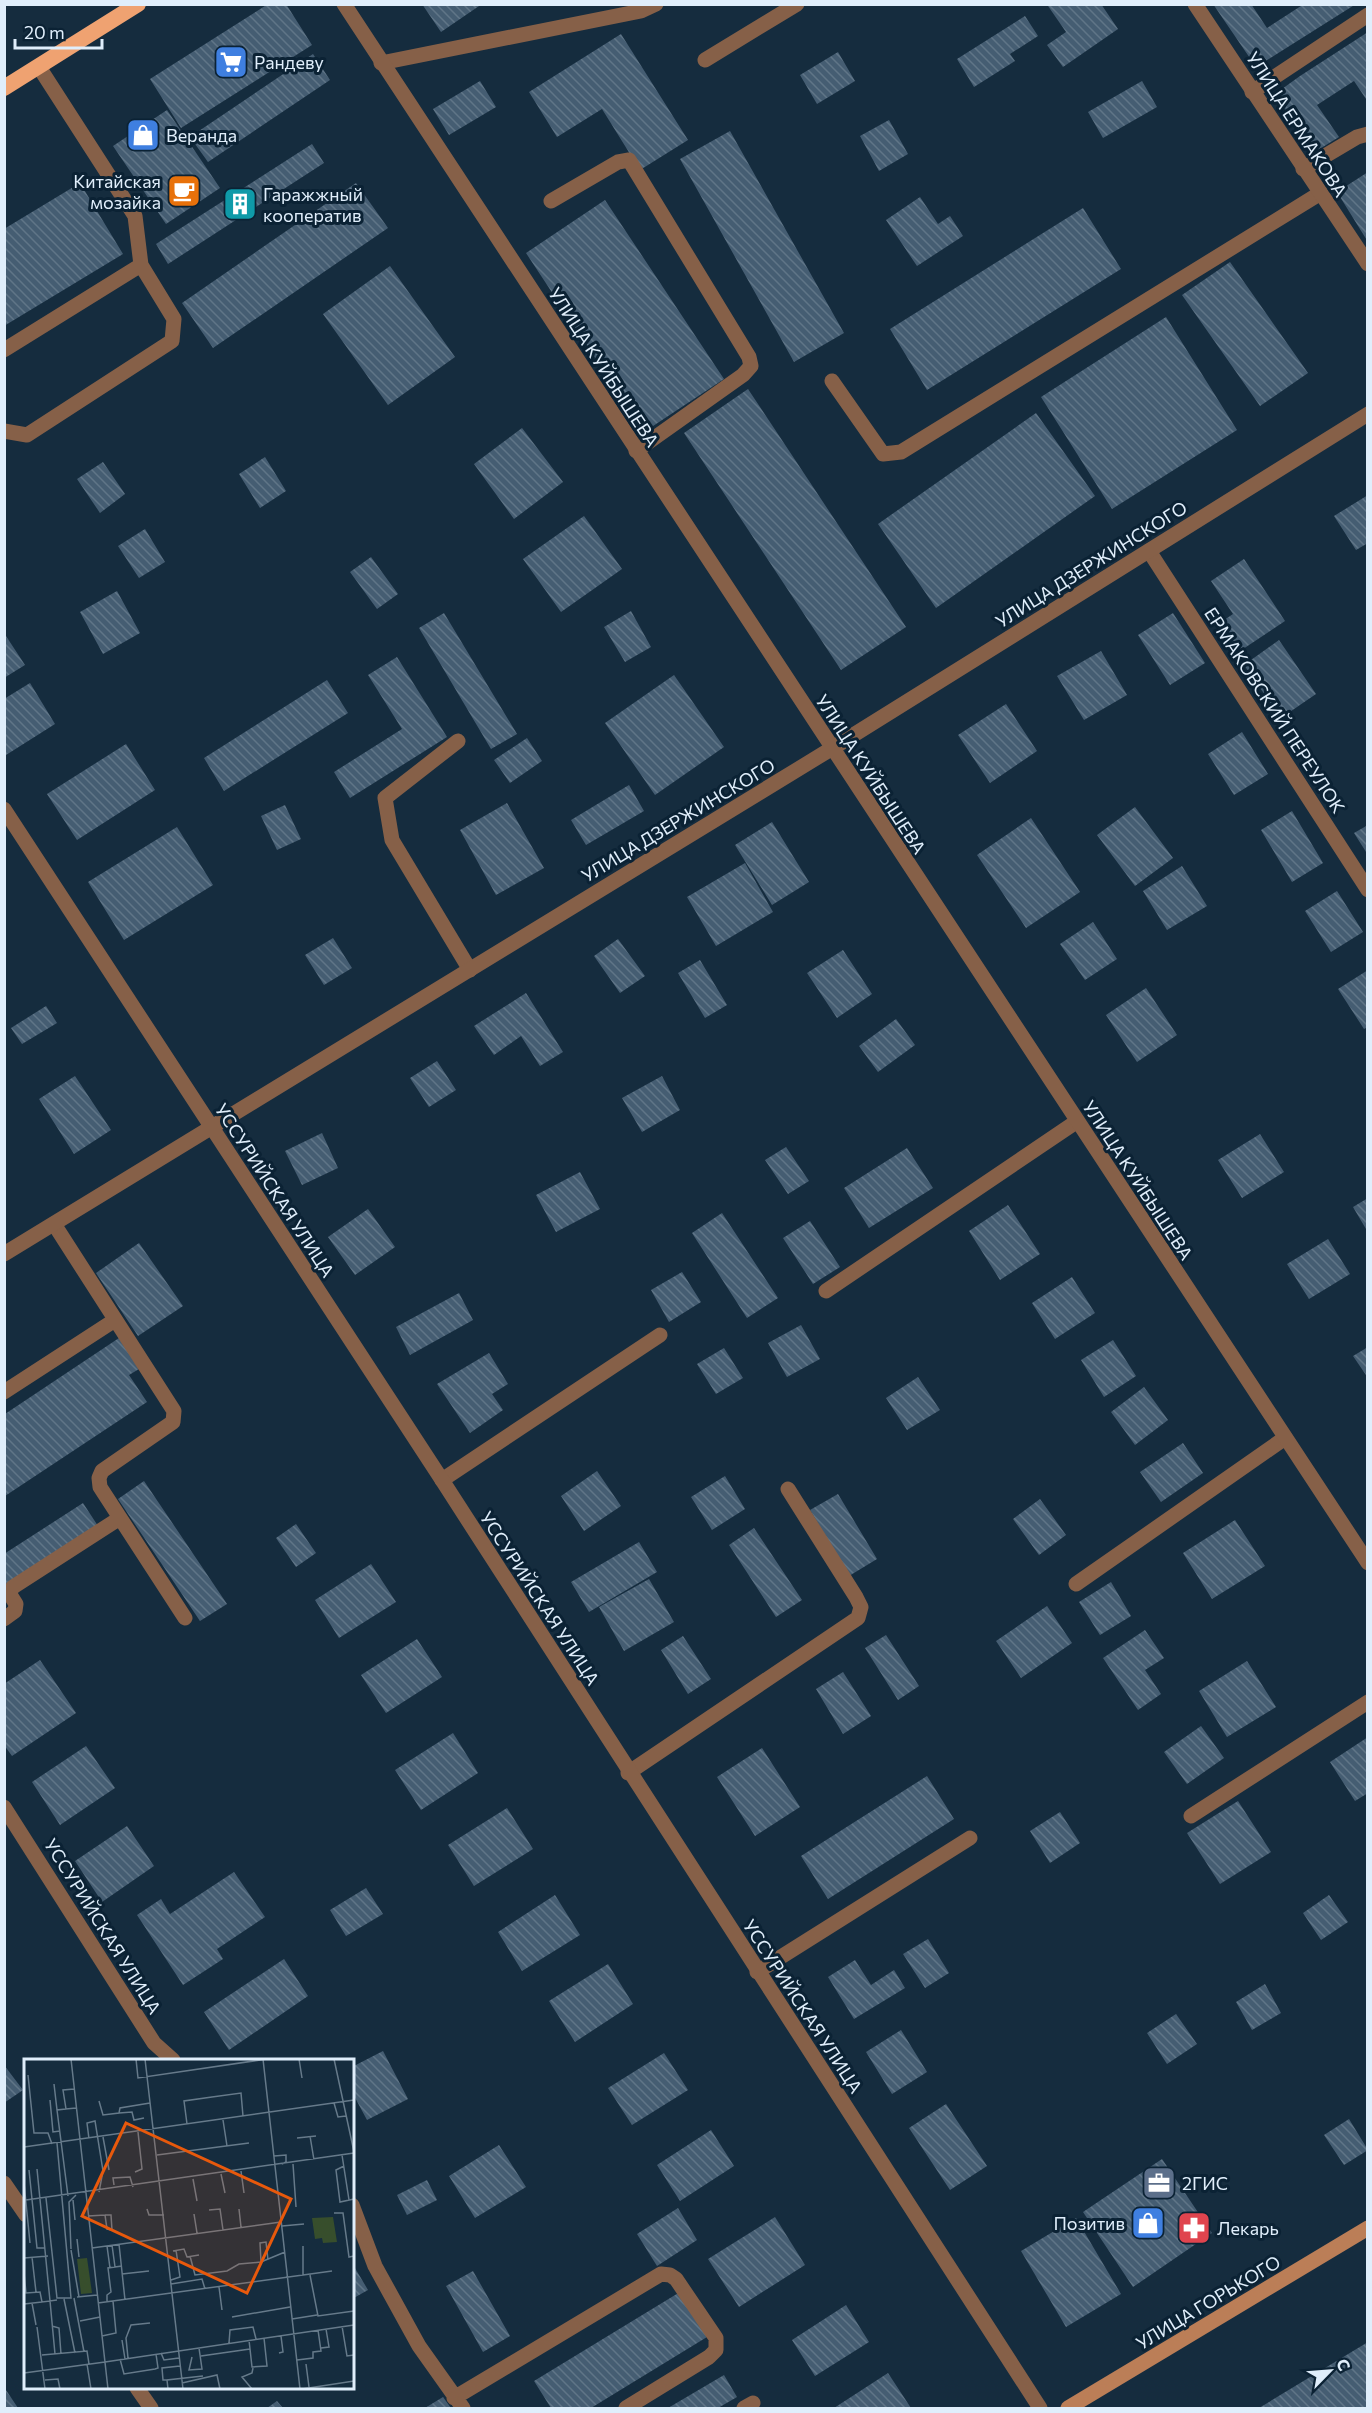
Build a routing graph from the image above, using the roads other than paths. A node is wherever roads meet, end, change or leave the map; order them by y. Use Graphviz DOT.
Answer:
graph roads {
  1 [pos="138,4"];
  2 [pos="344,4"];
  3 [pos="656,4"];
  4 [pos="797,4"];
  5 [pos="1195,4"];
  6 [pos="1368,15"];
  7 [pos="705,60"];
  8 [pos="381,63"];
  9 [pos="39,67"];
  10 [pos="4,88"];
  11 [pos="1252,92"];
  12 [pos="1368,134"];
  13 [pos="1303,169"];
  14 [pos="1319,194"];
  15 [pos="551,201"];
  16 [pos="1368,264"];
  17 [pos="141,265"];
  18 [pos="4,350"];
  19 [pos="832,381"];
  20 [pos="1368,414"];
  21 [pos="4,431"];
  22 [pos="636,451"];
  23 [pos="1149,551"];
  24 [pos="458,741"];
  25 [pos="831,749"];
  26 [pos="4,809"];
  27 [pos="1368,890"];
  28 [pos="470,970"];
  29 [pos="1076,1122"];
  30 [pos="212,1129"];
  31 [pos="54,1224"];
  32 [pos="4,1254"];
  33 [pos="826,1292"];
  34 [pos="115,1320"];
  35 [pos="660,1335"];
  36 [pos="4,1392"];
  37 [pos="1285,1438"];
  38 [pos="442,1480"];
  39 [pos="788,1489"];
  40 [pos="120,1518"];
  41 [pos="1368,1563"];
  42 [pos="1076,1584"];
  43 [pos="185,1618"];
  44 [pos="4,1619"];
  45 [pos="1368,1702"];
  46 [pos="628,1773"];
  47 [pos="4,1807"];
  48 [pos="1191,1816"];
  49 [pos="970,1838"];
  50 [pos="757,1972"];
  51 [pos="171,2059"];
  52 [pos="4,2183"];
  53 [pos="354,2210"];
  54 [pos="24,2212"];
  55 [pos="1368,2228"];
  56 [pos="138,2389"];
  57 [pos="459,2403"];
  58 [pos="151,2409"];
  59 [pos="626,2409"];
  60 [pos="1040,2409"];
  61 [pos="1068,2409"];
  1 -- 9 [label="highway"];
  2 -- 8 [label="street, УЛИЦА КУЙБЫШЕВА"];
  3 -- 8 [label="street"];
  4 -- 7 [label="street"];
  5 -- 11 [label="street, УЛИЦА ЕРМАКОВА"];
  6 -- 11 [label="street"];
  8 -- 22 [label="street, УЛИЦА КУЙБЫШЕВА"];
  9 -- 10 [label="highway"];
  9 -- 17 [label="street"];
  11 -- 13 [label="street, УЛИЦА ЕРМАКОВА"];
  12 -- 13 [label="street"];
  13 -- 14 [label="street, УЛИЦА ЕРМАКОВА"];
  14 -- 16 [label="street, УЛИЦА ЕРМАКОВА"];
  14 -- 19 [label="street"];
  15 -- 22 [label="street"];
  17 -- 18 [label="street"];
  17 -- 21 [label="street"];
  20 -- 23 [label="street, УЛИЦА ДЗЕРЖИНСКОГО"];
  22 -- 25 [label="street, УЛИЦА КУЙБЫШЕВА"];
  23 -- 25 [label="street, УЛИЦА ДЗЕРЖИНСКОГО"];
  23 -- 27 [label="street, ЕРМАКОВСКИЙ ПЕРЕУЛОК"];
  24 -- 28 [label="street"];
  25 -- 28 [label="street, УЛИЦА ДЗЕРЖИНСКОГО"];
  25 -- 29 [label="street, УЛИЦА КУЙБЫШЕВА"];
  26 -- 30 [label="street, УССУРИЙСКАЯ УЛИЦА"];
  28 -- 30 [label="street, УЛИЦА ДЗЕРЖИНСКОГО"];
  29 -- 33 [label="street"];
  29 -- 37 [label="street, УЛИЦА КУЙБЫШЕВА"];
  30 -- 31 [label="street, УЛИЦА ДЗЕРЖИНСКОГО"];
  30 -- 38 [label="street, УССУРИЙСКАЯ УЛИЦА"];
  31 -- 32 [label="street, УЛИЦА ДЗЕРЖИНСКОГО"];
  31 -- 34 [label="street"];
  34 -- 36 [label="street"];
  34 -- 40 [label="street"];
  35 -- 38 [label="street"];
  37 -- 41 [label="street, УЛИЦА КУЙБЫШЕВА"];
  37 -- 42 [label="street"];
  38 -- 46 [label="street, УССУРИЙСКАЯ УЛИЦА"];
  39 -- 46 [label="street"];
  40 -- 43 [label="street"];
  40 -- 44 [label="street"];
  45 -- 48 [label="street"];
  46 -- 50 [label="street, УССУРИЙСКАЯ УЛИЦА"];
  47 -- 51 [label="street, УССУРИЙСКАЯ УЛИЦА"];
  49 -- 50 [label="street"];
  50 -- 60 [label="street, УССУРИЙСКАЯ УЛИЦА"];
  52 -- 54 [label="street"];
  53 -- 57 [label="street"];
  55 -- 61 [label="main road, УЛИЦА ГОРЬКОГО"];
  56 -- 58 [label="street"];
  57 -- 59 [label="street"];
}
